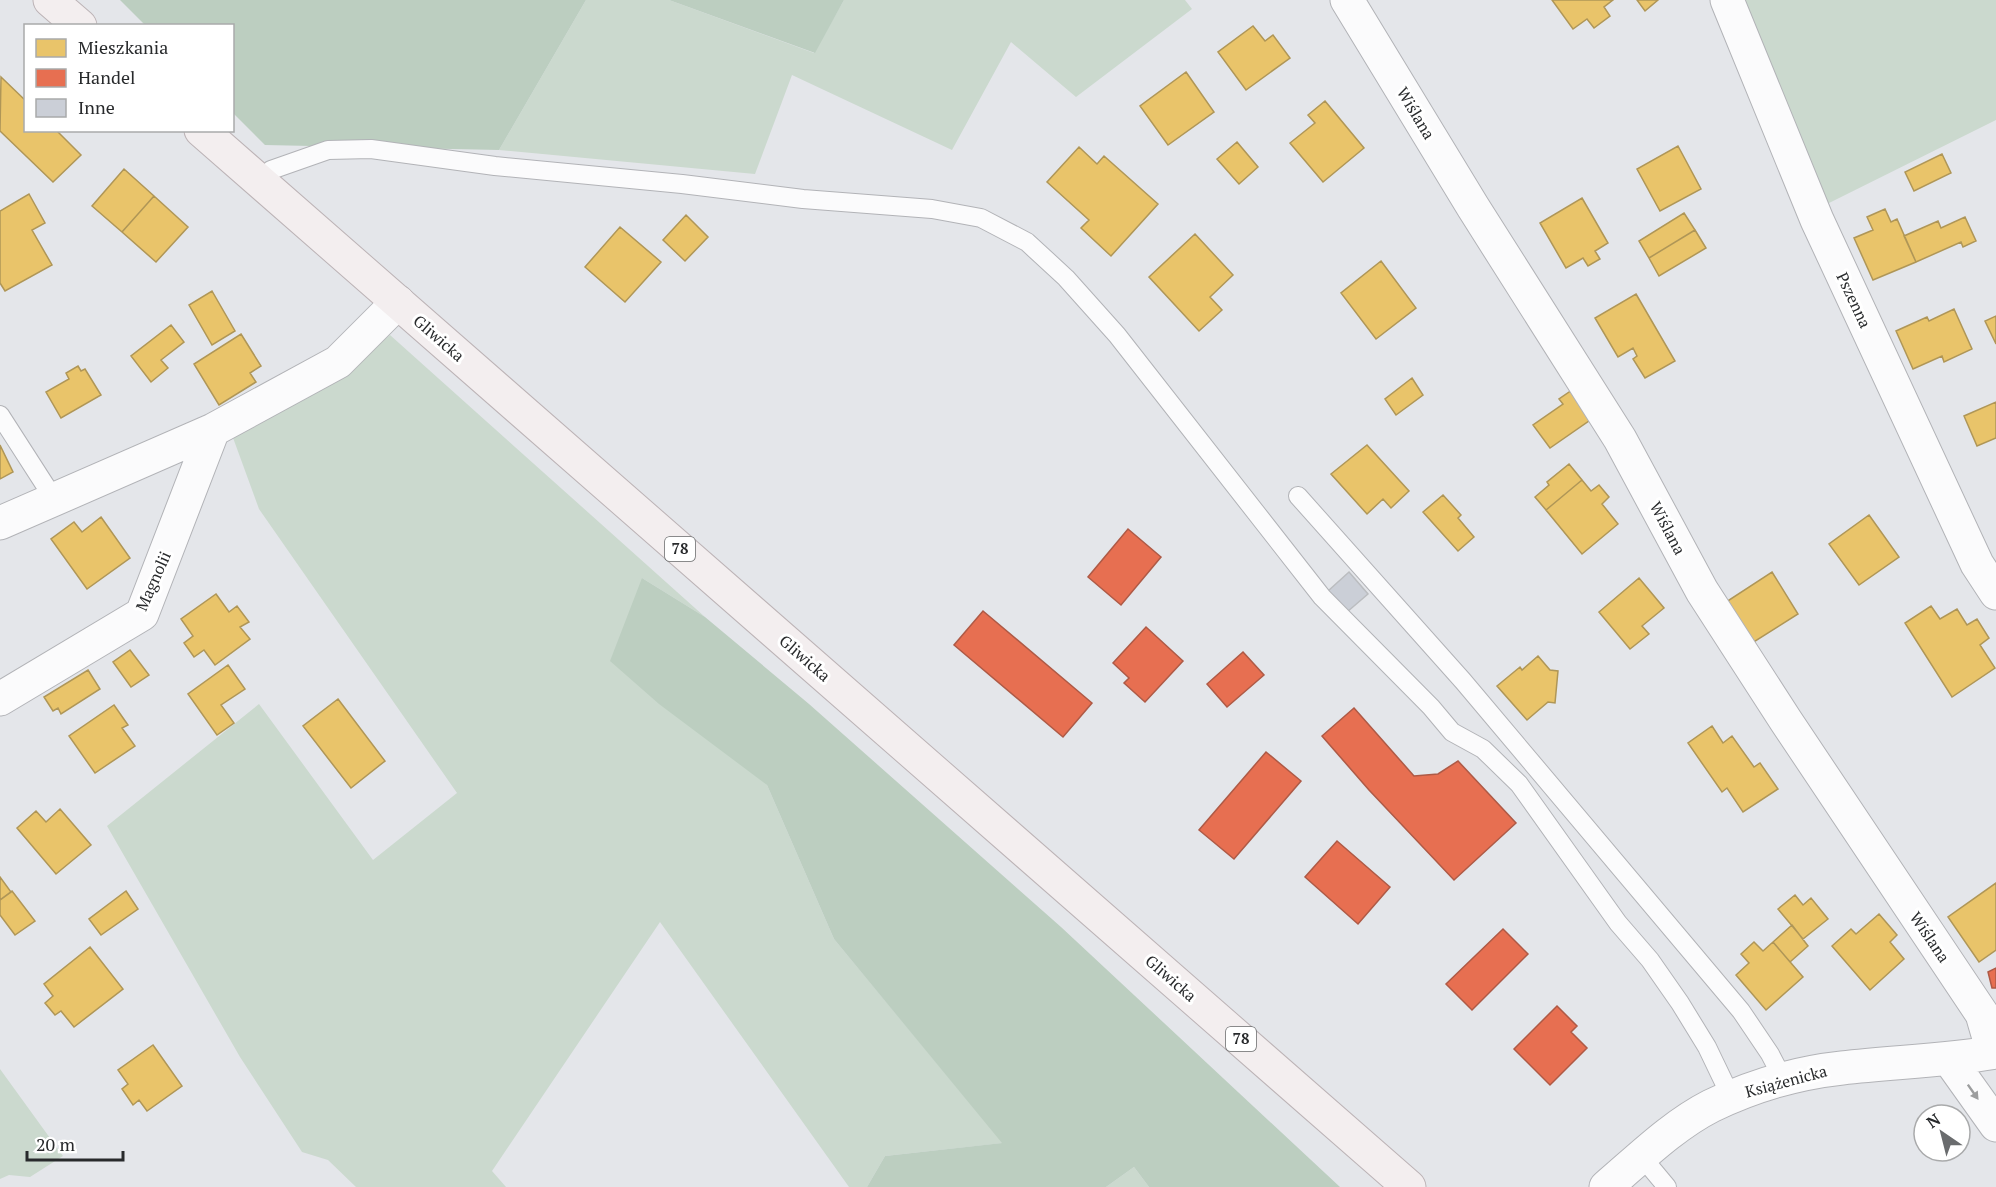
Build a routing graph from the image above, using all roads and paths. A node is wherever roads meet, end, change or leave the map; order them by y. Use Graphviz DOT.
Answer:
graph roads {
  1 [pos="50,0"];
  2 [pos="1347,0"];
  3 [pos="1727,0"];
  4 [pos="78,24"];
  5 [pos="203,132"];
  6 [pos="260,182"];
  7 [pos="398,302"];
  8 [pos="0,414"];
  9 [pos="213,430"];
  10 [pos="1298,496"];
  11 [pos="54,499"];
  12 [pos="0,524"];
  13 [pos="1996,593"];
  14 [pos="0,699"];
  15 [pos="1994,1052"];
  16 [pos="1949,1059"];
  17 [pos="1783,1079"];
  18 [pos="1731,1097"];
  19 [pos="1996,1125"];
  20 [pos="1642,1157"];
  21 [pos="1408,1187"];
  22 [pos="1606,1187"];
  23 [pos="1667,1187"];
  1 -- 4 [label="main road"];
  2 -- 15 [label="street, Wiślana"];
  3 -- 13 [label="street, Pszenna"];
  5 -- 6 [label="main road, Gliwicka / 78"];
  6 -- 7 [label="main road, Gliwicka / 78"];
  6 -- 18 [label="lane"];
  7 -- 9 [label="street"];
  7 -- 21 [label="main road, Gliwicka / 78"];
  8 -- 11 [label="lane"];
  9 -- 11 [label="street"];
  9 -- 14 [label="street, Magnolii"];
  10 -- 17 [label="lane"];
  11 -- 12 [label="street"];
  15 -- 16 [label="street, Książenicka"];
  16 -- 17 [label="street, Książenicka"];
  16 -- 19 [label="street, one-way"];
  17 -- 18 [label="street, Książenicka"];
  18 -- 20 [label="street, Książenicka"];
  20 -- 22 [label="street, Książenicka"];
  20 -- 23 [label="lane"];
}
